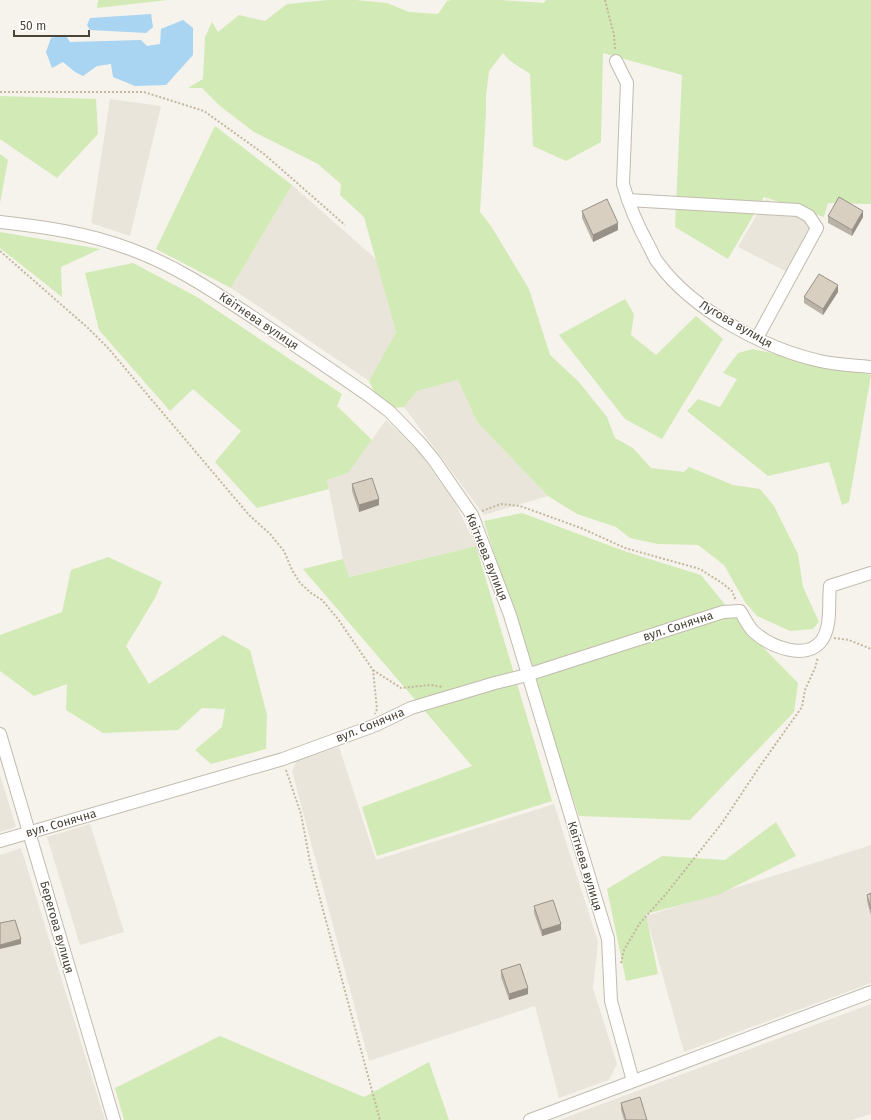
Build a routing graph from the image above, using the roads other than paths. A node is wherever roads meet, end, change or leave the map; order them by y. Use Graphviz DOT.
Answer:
graph roads {
  1 [pos="616,61"];
  2 [pos="628,200"];
  3 [pos="0,222"];
  4 [pos="757,338"];
  5 [pos="871,366"];
  6 [pos="871,573"];
  7 [pos="527,675"];
  8 [pos="0,734"];
  9 [pos="29,832"];
  10 [pos="0,841"];
  11 [pos="871,992"];
  12 [pos="633,1081"];
  13 [pos="114,1120"];
  14 [pos="530,1120"];
  1 -- 2 [label="street, Лугова вулиця"];
  2 -- 4 [label="street, Лугова вулиця"];
  2 -- 4 [label="street"];
  3 -- 7 [label="street, Квітнева вулиця"];
  4 -- 5 [label="street, Лугова вулиця"];
  6 -- 7 [label="street, вул. Сонячна"];
  7 -- 9 [label="street, вул. Сонячна"];
  7 -- 12 [label="street, Квітнева вулиця"];
  8 -- 9 [label="street, Берегова вулиця"];
  9 -- 10 [label="street, вул. Сонячна"];
  9 -- 13 [label="street, Берегова вулиця"];
  11 -- 12 [label="street"];
  12 -- 14 [label="street"];
}
